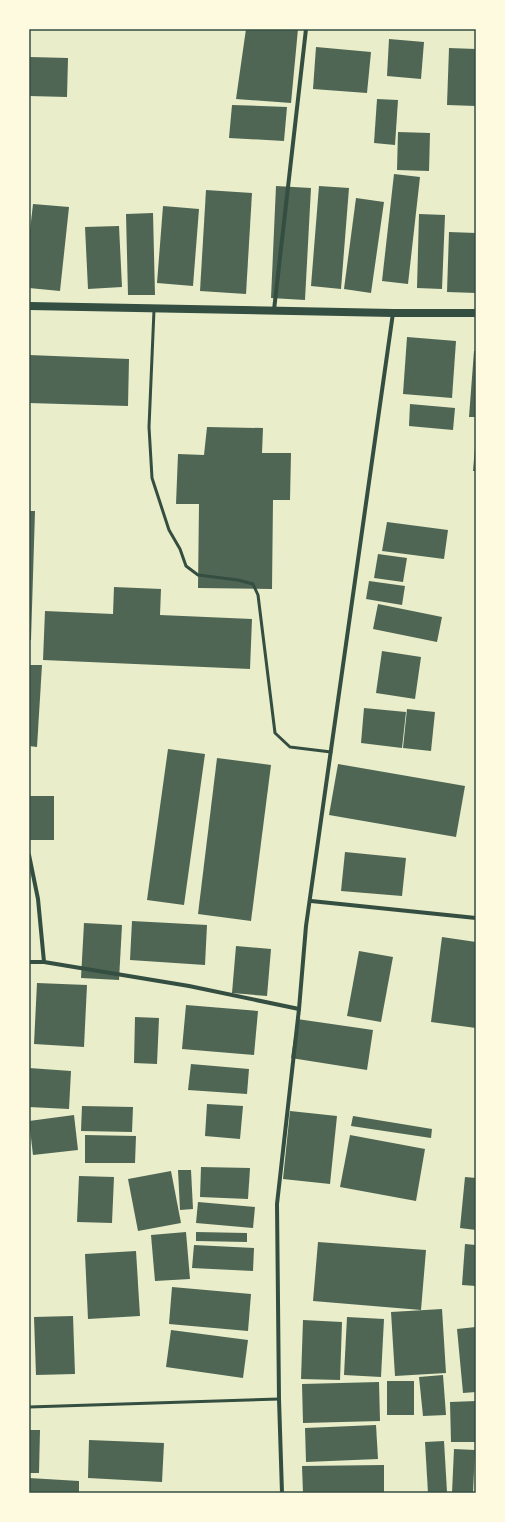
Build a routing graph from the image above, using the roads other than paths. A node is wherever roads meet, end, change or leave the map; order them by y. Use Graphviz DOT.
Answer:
graph roads {
  1 [pos="306,29"];
  2 [pos="29,306"];
  3 [pos="154,308"];
  4 [pos="274,310"];
  5 [pos="476,313"];
  6 [pos="392,314"];
  7 [pos="331,752"];
  8 [pos="29,855"];
  9 [pos="311,901"];
  10 [pos="476,918"];
  11 [pos="29,962"];
  12 [pos="44,962"];
  13 [pos="299,1009"];
  14 [pos="278,1399"];
  15 [pos="29,1407"];
  16 [pos="282,1493"];
  1 -- 4 [label="street"];
  2 -- 3 [label="main road"];
  3 -- 4 [label="main road"];
  3 -- 7 [label="lane"];
  4 -- 6 [label="main road"];
  5 -- 6 [label="main road"];
  6 -- 7 [label="street"];
  7 -- 9 [label="street"];
  8 -- 12 [label="street"];
  9 -- 10 [label="street"];
  9 -- 13 [label="street"];
  11 -- 12 [label="street"];
  12 -- 13 [label="street"];
  13 -- 14 [label="street"];
  14 -- 15 [label="lane"];
  14 -- 16 [label="street"];
}
